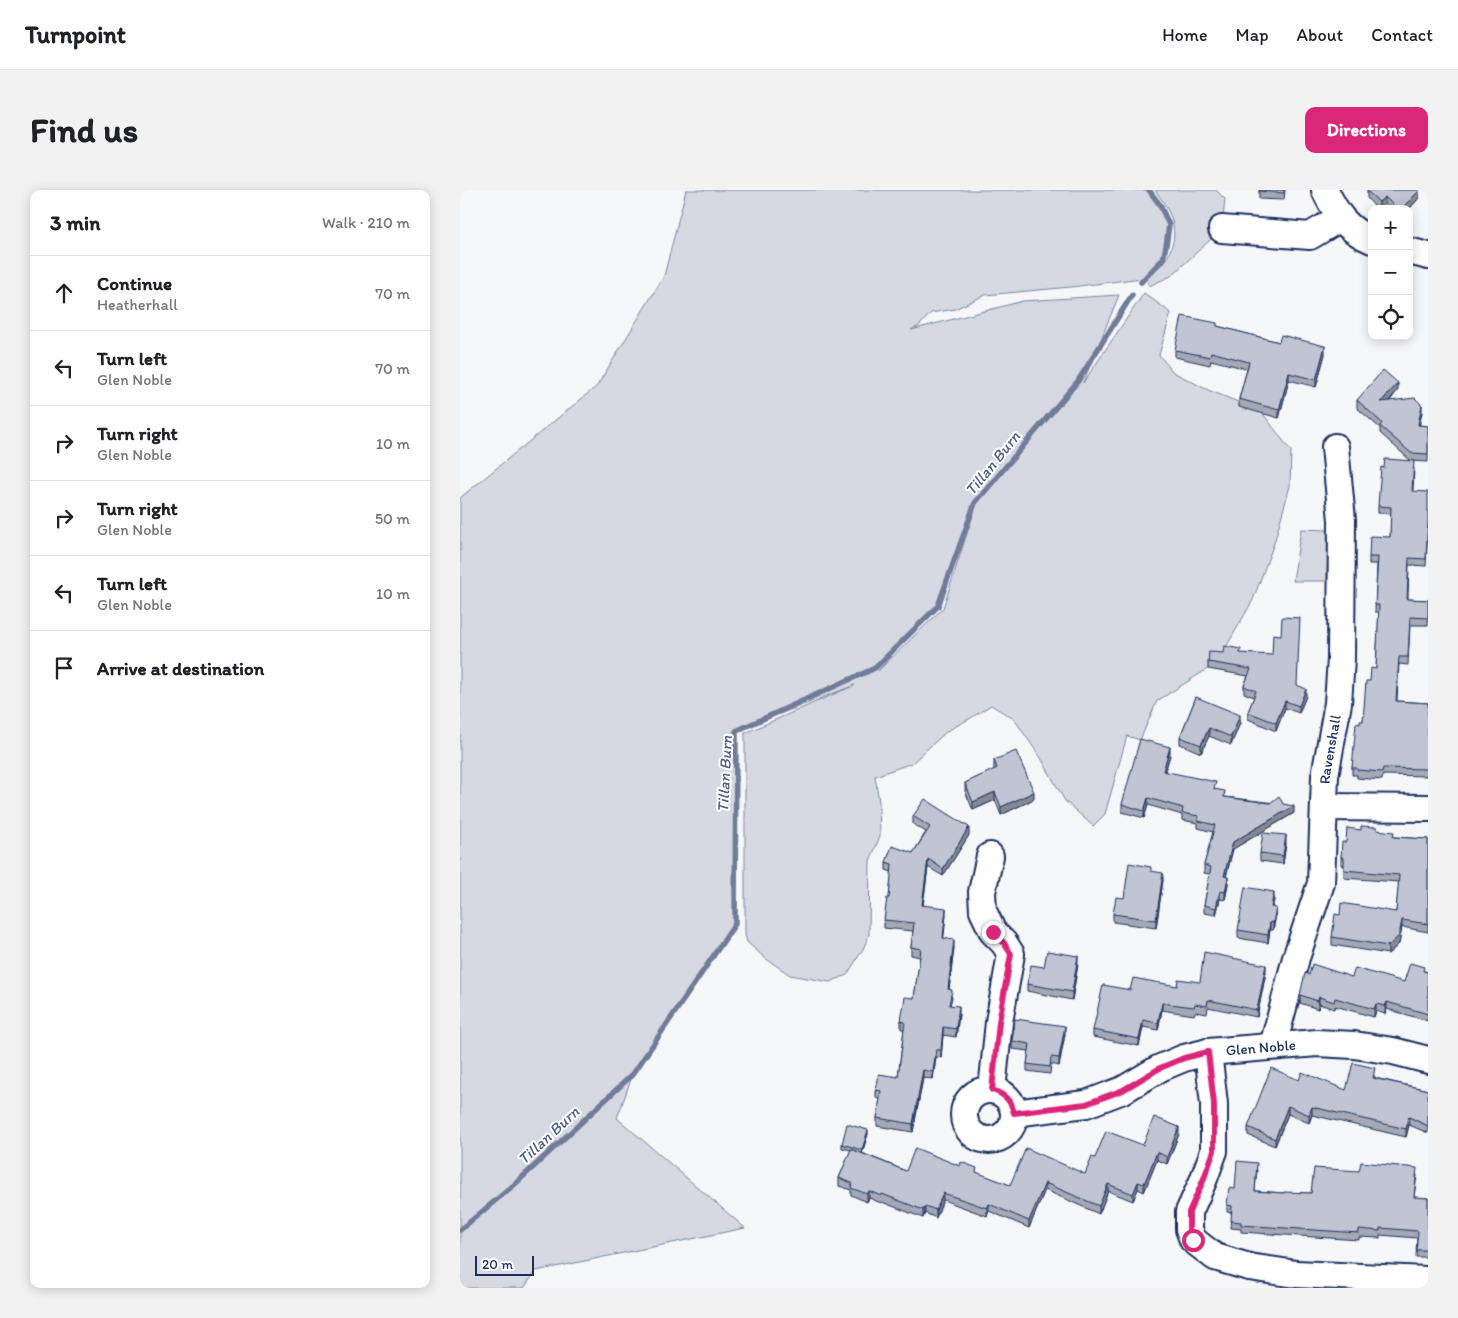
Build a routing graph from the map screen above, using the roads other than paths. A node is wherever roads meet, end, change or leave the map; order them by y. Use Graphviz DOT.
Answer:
graph roads {
  1 [pos="1325,190"];
  2 [pos="1340,218"];
  3 [pos="1222,229"];
  4 [pos="1368,239"];
  5 [pos="1413,252"];
  6 [pos="1428,256"];
  7 [pos="1334,447"];
  8 [pos="1325,807"];
  9 [pos="1428,808"];
  10 [pos="990,856"];
  11 [pos="1273,1046"];
  12 [pos="1208,1052"];
  13 [pos="1428,1060"];
  14 [pos="992,1090"];
  15 [pos="1014,1113"];
  16 [pos="1426,1280"];
  1 -- 2 [label="street"];
  2 -- 3 [label="street"];
  2 -- 4 [label="street"];
  5 -- 6 [label="street"];
  7 -- 8 [label="street, Ravenshall"];
  8 -- 9 [label="street"];
  8 -- 11 [label="street, Ravenshall"];
  10 -- 14 [label="street"];
  11 -- 12 [label="street, Glen Noble"];
  11 -- 13 [label="street, Glen Noble"];
  12 -- 15 [label="street, Glen Noble"];
  12 -- 16 [label="street"];
  14 -- 15 [label="street"];
  14 -- 15 [label="street"];
}
